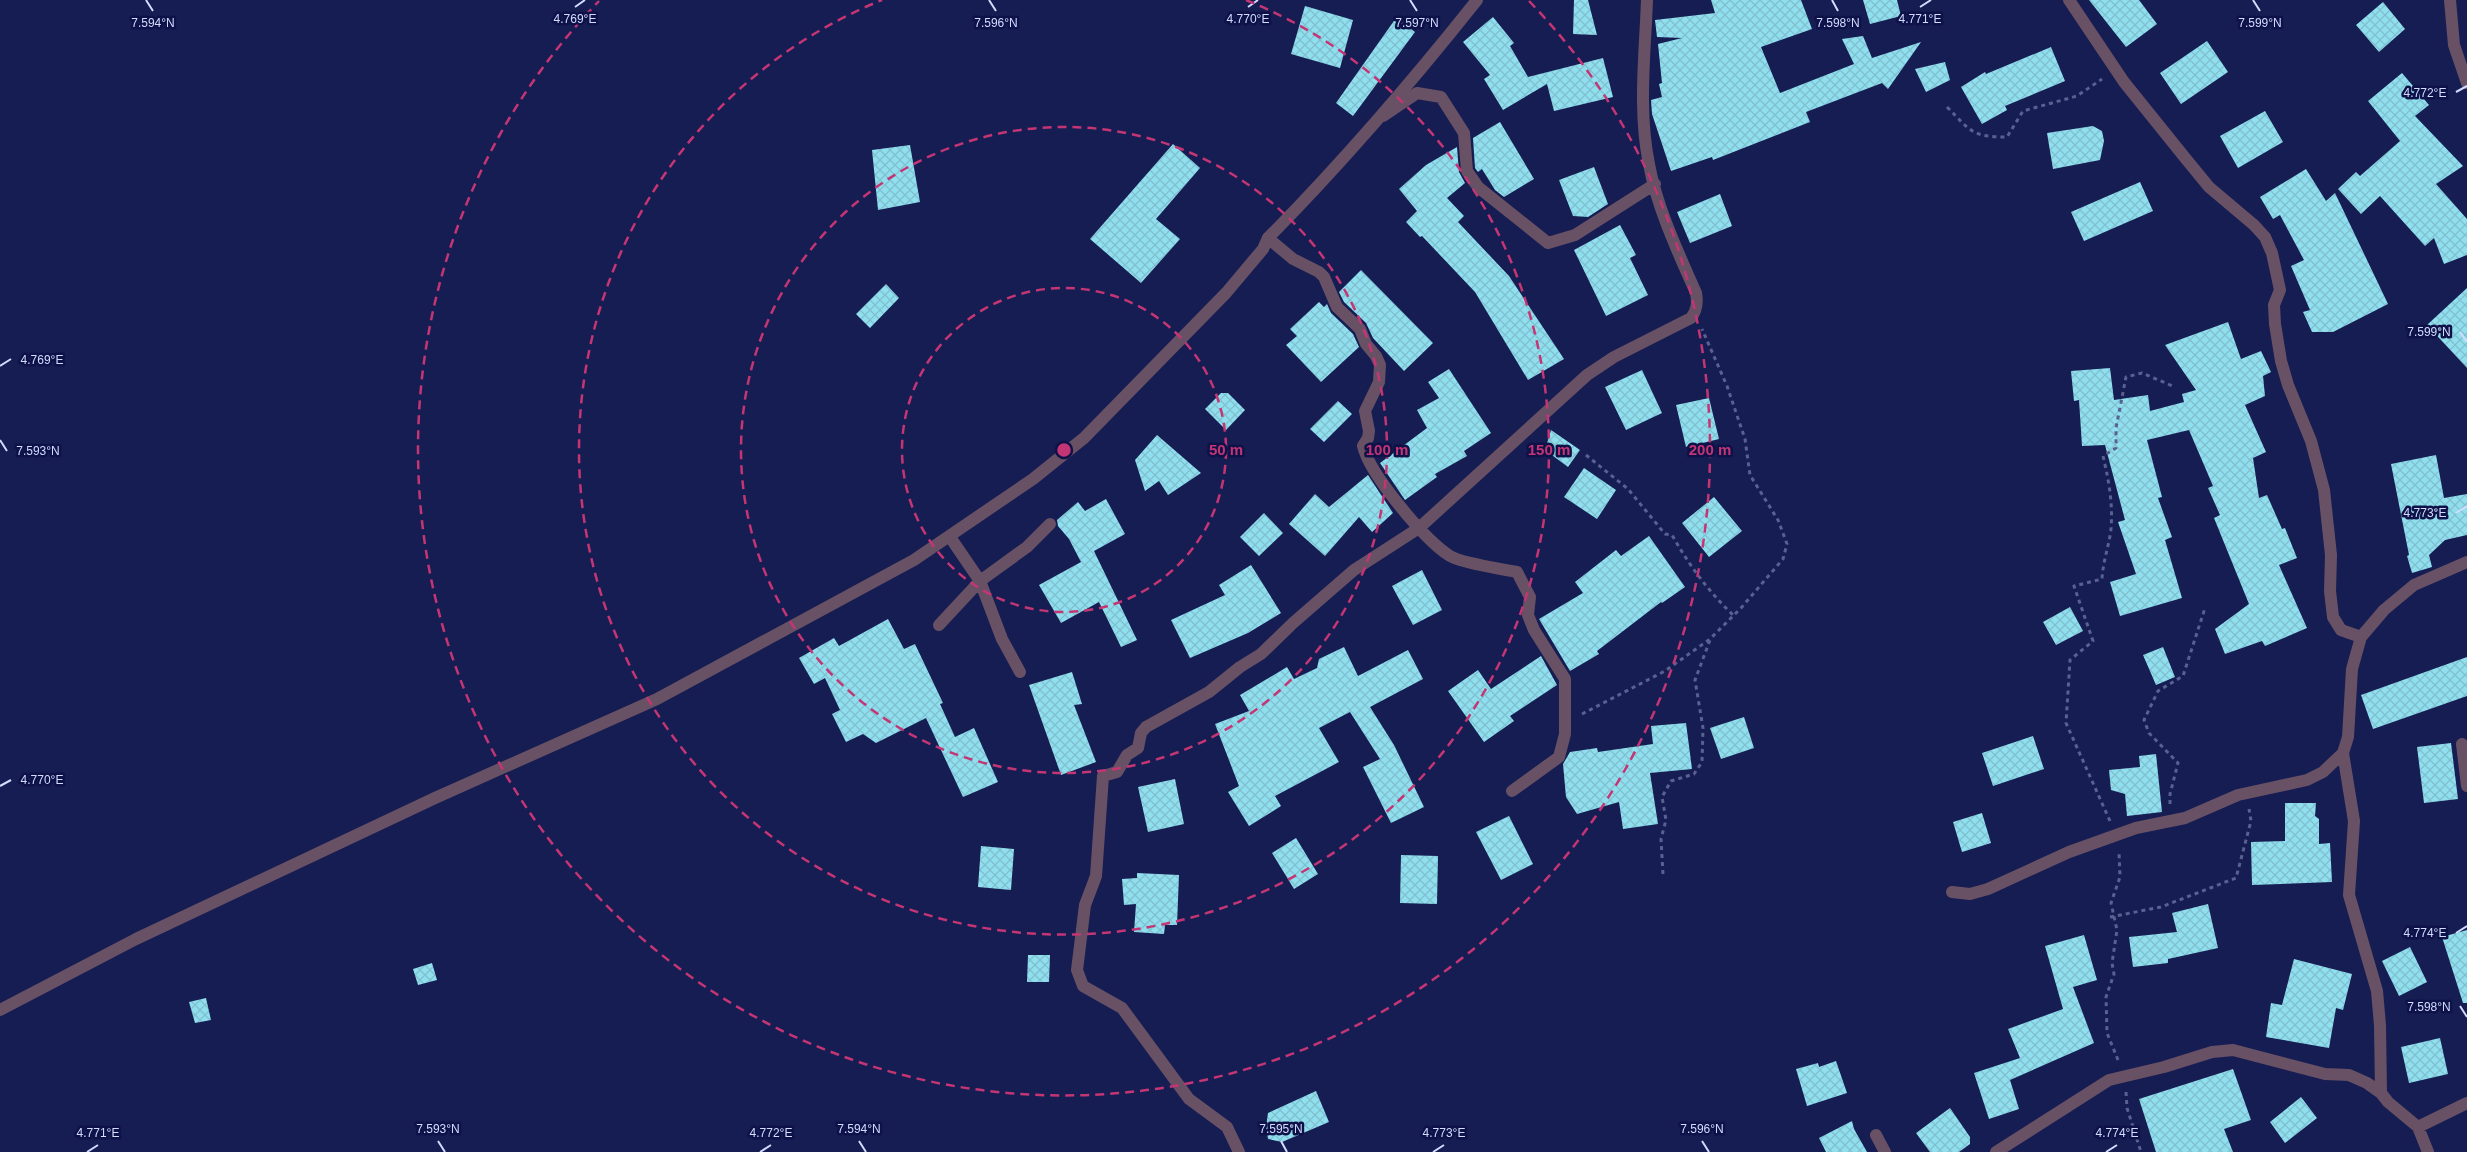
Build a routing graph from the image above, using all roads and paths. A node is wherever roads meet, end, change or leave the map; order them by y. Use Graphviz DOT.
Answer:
graph roads {
  1 [pos="1477,0"];
  2 [pos="1646,0"];
  3 [pos="2069,0"];
  4 [pos="2450,0"];
  5 [pos="2116,70"];
  6 [pos="2467,83"];
  7 [pos="1947,107"];
  8 [pos="1378,119"];
  9 [pos="1655,184"];
  10 [pos="1268,238"];
  11 [pos="1695,313"];
  12 [pos="2175,387"];
  13 [pos="1586,455"];
  14 [pos="1050,524"];
  15 [pos="1419,528"];
  16 [pos="950,537"];
  17 [pos="2467,562"];
  18 [pos="980,581"];
  19 [pos="2205,608"];
  20 [pos="1734,616"];
  21 [pos="939,625"];
  22 [pos="2362,638"];
  23 [pos="1710,640"];
  24 [pos="1020,672"];
  25 [pos="1564,724"];
  26 [pos="2462,744"];
  27 [pos="2343,753"];
  28 [pos="2467,786"];
  29 [pos="1512,792"];
  30 [pos="2247,793"];
  31 [pos="2158,823"];
  32 [pos="2136,828"];
  33 [pos="2116,835"];
  34 [pos="1663,874"];
  35 [pos="1952,892"];
  36 [pos="2112,917"];
  37 [pos="0,1010"];
  38 [pos="2125,1076"];
  39 [pos="2381,1093"];
  40 [pos="2467,1103"];
  41 [pos="2418,1127"];
  42 [pos="1876,1135"];
  43 [pos="1239,1152"];
  44 [pos="1885,1152"];
  45 [pos="1996,1152"];
  46 [pos="2141,1152"];
  47 [pos="2428,1152"];
  1 -- 8 [label="street"];
  2 -- 9 [label="street"];
  3 -- 5 [label="street"];
  4 -- 6 [label="street"];
  5 -- 7 [label="path"];
  5 -- 22 [label="street"];
  8 -- 9 [label="street"];
  8 -- 10 [label="street"];
  9 -- 11 [label="street"];
  10 -- 15 [label="street"];
  10 -- 16 [label="street"];
  11 -- 15 [label="street"];
  11 -- 20 [label="path"];
  12 -- 33 [label="path"];
  13 -- 20 [label="path"];
  14 -- 18 [label="street"];
  15 -- 25 [label="street"];
  15 -- 43 [label="street"];
  16 -- 18 [label="street"];
  16 -- 37 [label="street"];
  17 -- 22 [label="street"];
  18 -- 21 [label="street"];
  18 -- 24 [label="street"];
  19 -- 31 [label="path"];
  20 -- 23 [label="path"];
  22 -- 27 [label="street"];
  23 -- 25 [label="path"];
  23 -- 34 [label="path"];
  25 -- 29 [label="street"];
  26 -- 28 [label="street"];
  27 -- 30 [label="street"];
  27 -- 39 [label="street"];
  30 -- 31 [label="street"];
  30 -- 36 [label="path"];
  31 -- 32 [label="street"];
  32 -- 33 [label="street"];
  32 -- 36 [label="path"];
  33 -- 35 [label="street"];
  36 -- 38 [label="path"];
  38 -- 39 [label="street"];
  38 -- 45 [label="street"];
  38 -- 46 [label="path"];
  39 -- 41 [label="street"];
  40 -- 41 [label="street"];
  41 -- 47 [label="street"];
  42 -- 44 [label="street"];
}
